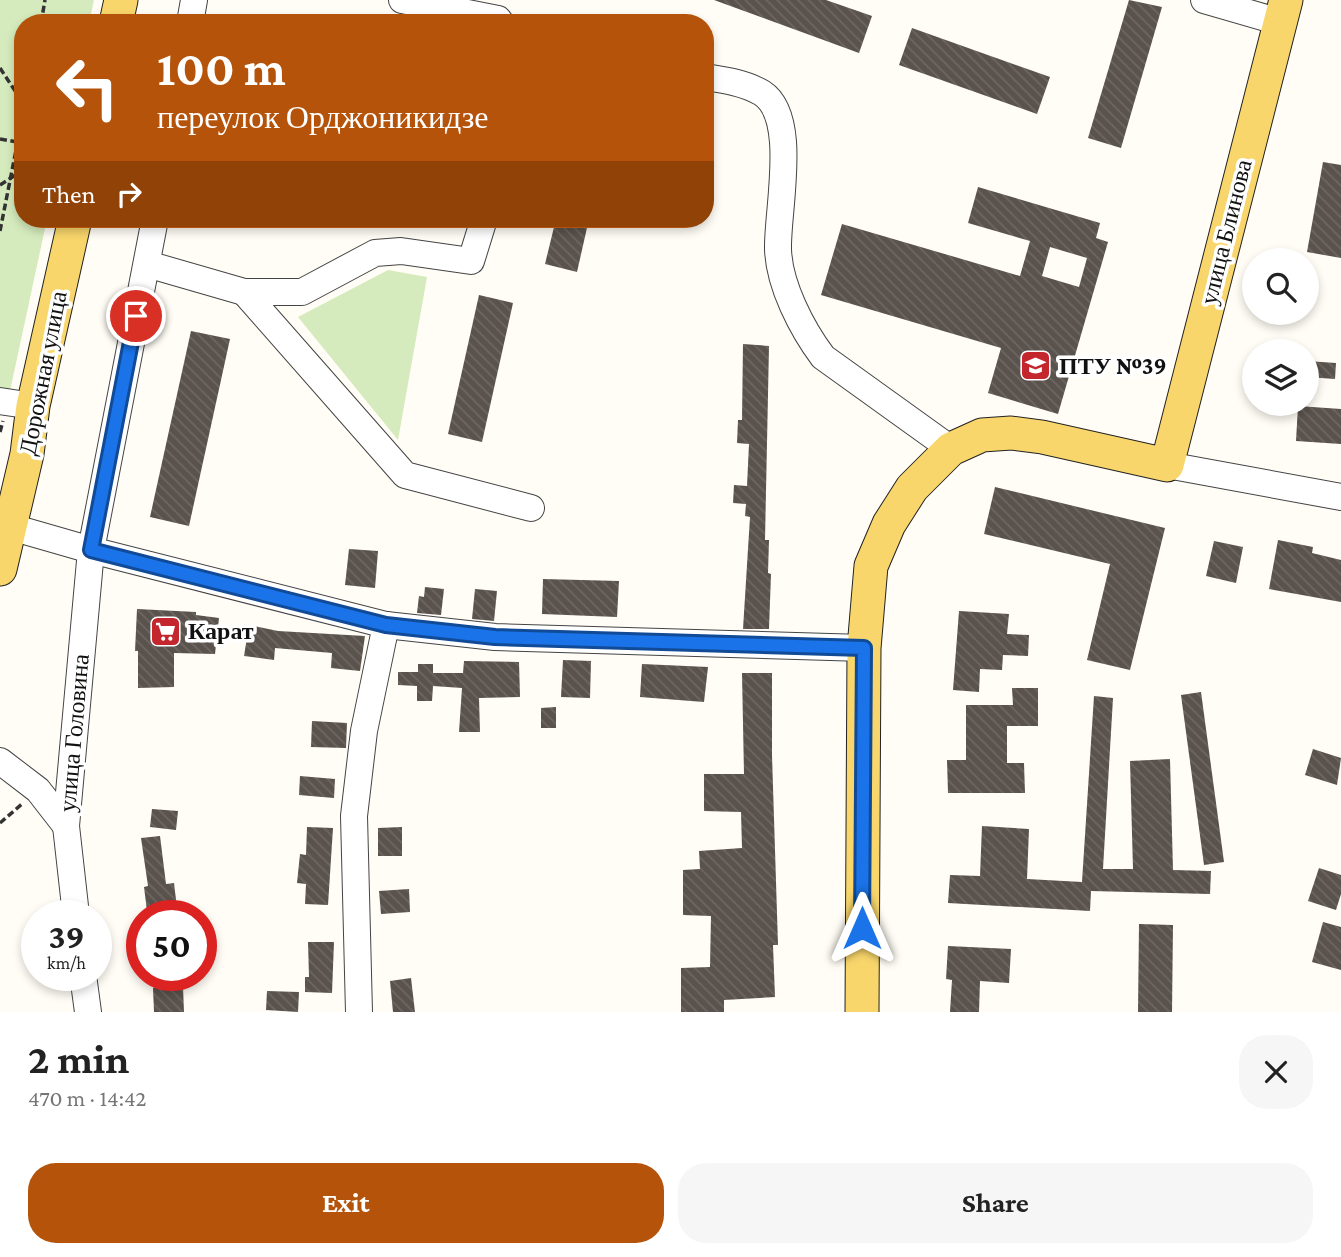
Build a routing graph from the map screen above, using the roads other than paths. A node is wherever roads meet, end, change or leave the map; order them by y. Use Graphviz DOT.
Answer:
graph roads {
  1 [pos="1204,0"];
  2 [pos="420,2"];
  3 [pos="1283,11"];
  4 [pos="472,14"];
  5 [pos="714,79"];
  6 [pos="73,228"];
  7 [pos="153,228"];
  8 [pos="481,228"];
  9 [pos="147,264"];
  10 [pos="244,292"];
  11 [pos="0,401"];
  12 [pos="33,406"];
  13 [pos="951,449"];
  14 [pos="1167,465"];
  15 [pos="1341,497"];
  16 [pos="531,508"];
  17 [pos="11,527"];
  18 [pos="91,550"];
  19 [pos="0,569"];
  20 [pos="386,625"];
  21 [pos="864,648"];
  22 [pos="0,761"];
  23 [pos="66,825"];
  24 [pos="74,900"];
  25 [pos="85,991"];
  26 [pos="88,1012"];
  27 [pos="359,1012"];
  28 [pos="862,1012"];
  1 -- 3 [label="street"];
  2 -- 4 [label="street"];
  3 -- 14 [label="main road, улица Блинова"];
  5 -- 13 [label="street"];
  6 -- 12 [label="main road, Дорожная улица"];
  7 -- 9 [label="street, улица Головина"];
  8 -- 10 [label="street"];
  9 -- 10 [label="street"];
  9 -- 18 [label="street, улица Головина"];
  10 -- 16 [label="street"];
  11 -- 12 [label="street"];
  12 -- 17 [label="main road, Дорожная улица"];
  13 -- 14 [label="main road"];
  13 -- 21 [label="main road"];
  14 -- 15 [label="street"];
  17 -- 18 [label="street"];
  17 -- 19 [label="main road, Дорожная улица"];
  18 -- 20 [label="street"];
  18 -- 23 [label="street, улица Головина"];
  20 -- 21 [label="street"];
  20 -- 27 [label="street"];
  21 -- 28 [label="main road"];
  22 -- 23 [label="street"];
  23 -- 24 [label="street, улица Головина"];
  25 -- 26 [label="street"];
}
